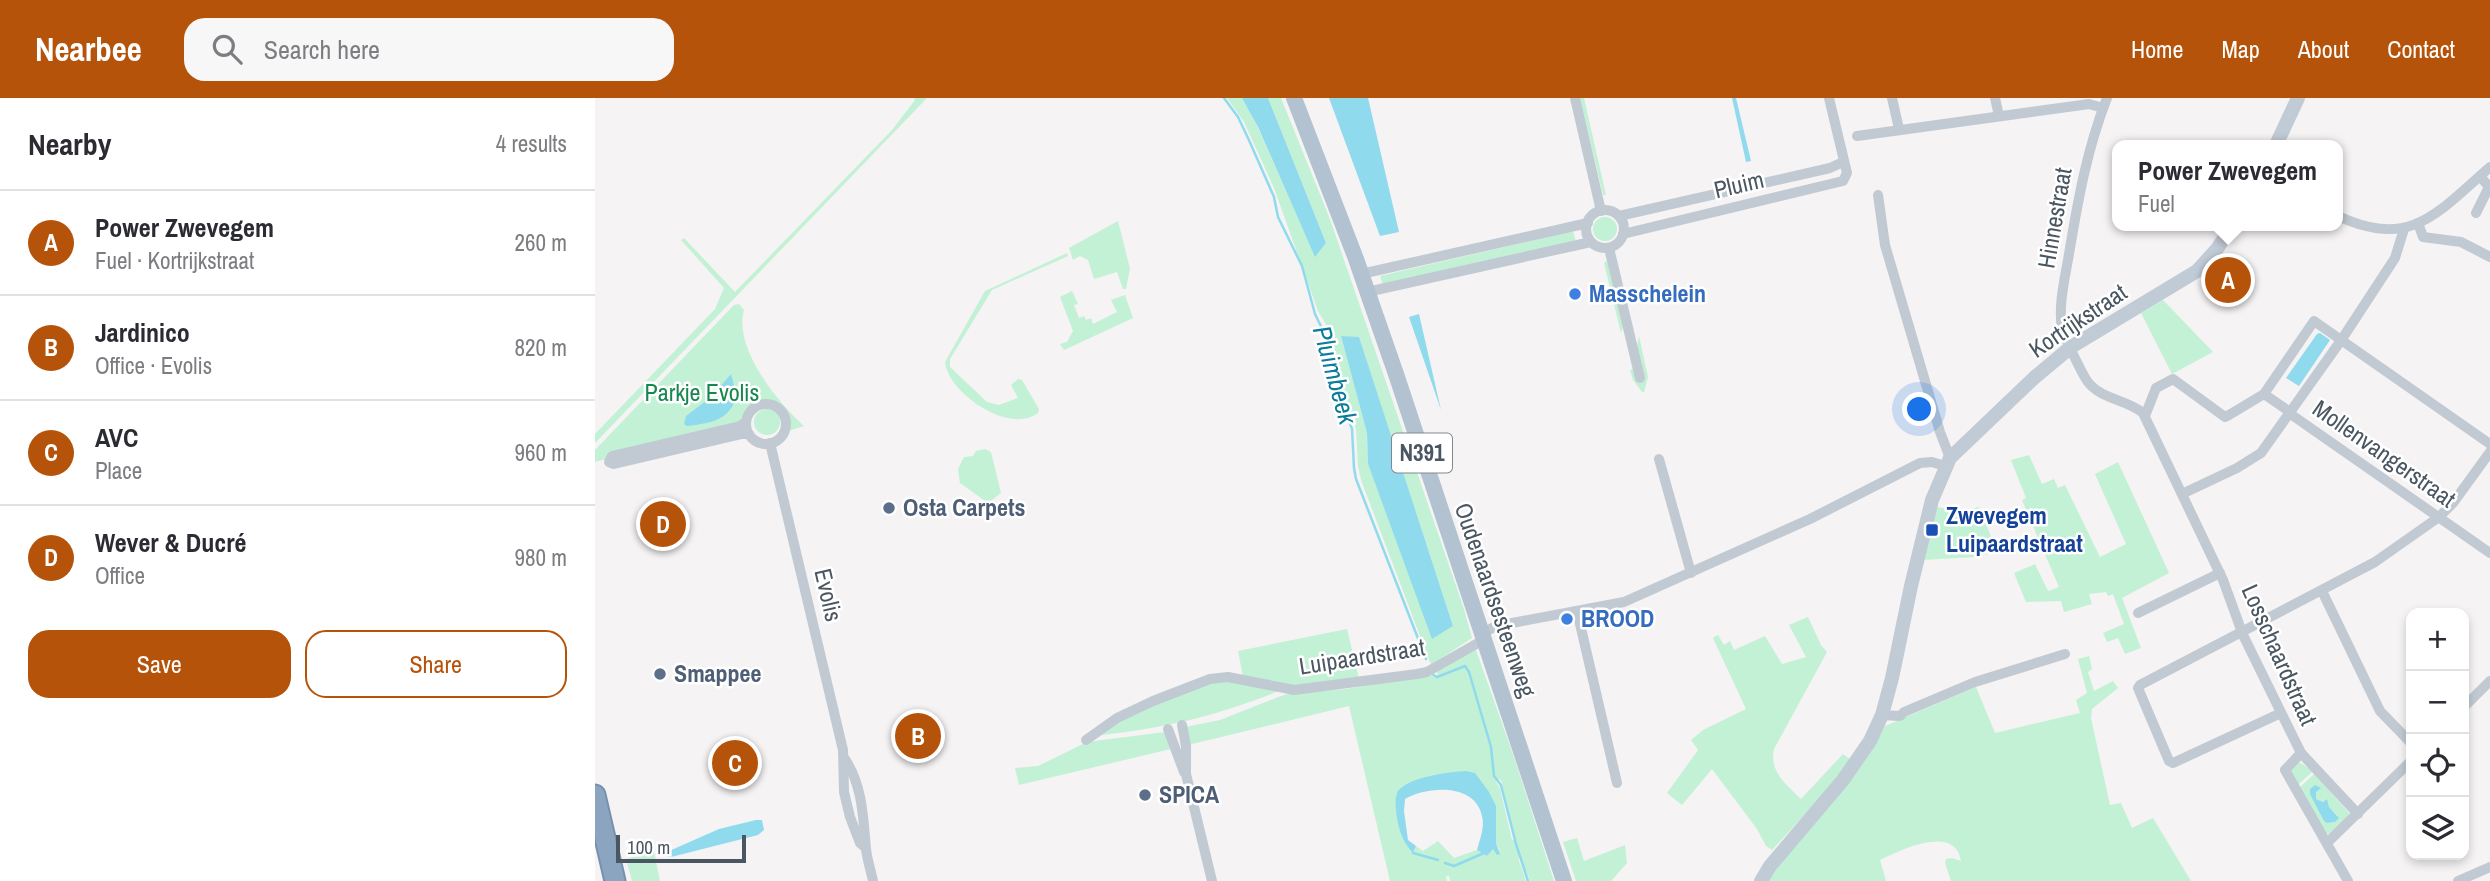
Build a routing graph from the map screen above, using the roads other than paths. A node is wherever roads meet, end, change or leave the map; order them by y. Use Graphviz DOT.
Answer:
graph roads {
  1 [pos="1294,98"];
  2 [pos="1575,98"];
  3 [pos="1829,98"];
  4 [pos="1892,98"];
  5 [pos="1995,98"];
  6 [pos="2298,98"];
  7 [pos="2105,103"];
  8 [pos="1999,116"];
  9 [pos="1899,129"];
  10 [pos="1857,136"];
  11 [pos="2278,140"];
  12 [pos="1843,162"];
  13 [pos="2490,167"];
  14 [pos="2480,176"];
  15 [pos="2490,186"];
  16 [pos="1878,195"];
  17 [pos="1601,211"];
  18 [pos="2476,213"];
  19 [pos="1619,216"];
  20 [pos="2343,218"];
  21 [pos="1588,223"];
  22 [pos="2418,223"];
  23 [pos="2405,229"];
  24 [pos="2229,231"];
  25 [pos="2467,232"];
  26 [pos="1623,234"];
  27 [pos="1591,242"];
  28 [pos="2461,242"];
  29 [pos="1609,247"];
  30 [pos="2490,257"];
  31 [pos="1361,274"];
  32 [pos="1367,292"];
  33 [pos="2342,339"];
  34 [pos="2071,347"];
  35 [pos="1640,378"];
  36 [pos="2264,394"];
  37 [pos="2290,412"];
  38 [pos="2145,416"];
  39 [pos="746,422"];
  40 [pos="749,434"];
  41 [pos="770,443"];
  42 [pos="2490,444"];
  43 [pos="2490,452"];
  44 [pos="1659,458"];
  45 [pos="1947,462"];
  46 [pos="2184,493"];
  47 [pos="2439,517"];
  48 [pos="2490,552"];
  49 [pos="1691,573"];
  50 [pos="2220,573"];
  51 [pos="2322,591"];
  52 [pos="1577,611"];
  53 [pos="2138,613"];
  54 [pos="2241,632"];
  55 [pos="1484,636"];
  56 [pos="2065,654"];
  57 [pos="2490,681"];
  58 [pos="2469,703"];
  59 [pos="1883,710"];
  60 [pos="2281,713"];
  61 [pos="1182,725"];
  62 [pos="1168,729"];
  63 [pos="2406,738"];
  64 [pos="1086,740"];
  65 [pos="2301,753"];
  66 [pos="2406,766"];
  67 [pos="1186,774"];
  68 [pos="1617,783"];
  69 [pos="595,795"];
  70 [pos="2358,814"];
  71 [pos="2327,843"];
  72 [pos="2490,867"];
  73 [pos="615,881"];
  74 [pos="873,881"];
  75 [pos="1212,881"];
  76 [pos="1564,881"];
  77 [pos="1761,881"];
  78 [pos="2348,881"];
  79 [pos="2458,881"];
  1 -- 31 [label="main road, Oudenaardsesteenweg / N391"];
  2 -- 17 [label="street"];
  3 -- 12 [label="street"];
  4 -- 9 [label="street"];
  5 -- 8 [label="street"];
  6 -- 11 [label="main road"];
  7 -- 8 [label="street"];
  7 -- 34 [label="street, Hinnestraat"];
  8 -- 9 [label="street"];
  9 -- 10 [label="street"];
  12 -- 19 [label="street, Pluim"];
  12 -- 26 [label="street, Pluim"];
  13 -- 14 [label="street"];
  14 -- 15 [label="street"];
  14 -- 22 [label="street"];
  15 -- 18 [label="street"];
  16 -- 45 [label="street"];
  17 -- 19 [label="street"];
  17 -- 21 [label="street"];
  19 -- 26 [label="street"];
  20 -- 23 [label="street"];
  21 -- 27 [label="street"];
  21 -- 31 [label="street"];
  22 -- 23 [label="street"];
  22 -- 28 [label="street"];
  23 -- 33 [label="street"];
  24 -- 34 [label="main road, Kortrijkstraat"];
  25 -- 28 [label="street"];
  26 -- 29 [label="street"];
  27 -- 29 [label="street"];
  27 -- 32 [label="street"];
  28 -- 30 [label="street"];
  29 -- 35 [label="street"];
  31 -- 32 [label="main road, Oudenaardsesteenweg / N391"];
  32 -- 55 [label="main road, Oudenaardsesteenweg / N391"];
  33 -- 36 [label="street"];
  33 -- 37 [label="street"];
  33 -- 42 [label="street"];
  34 -- 38 [label="street"];
  34 -- 45 [label="main road, Kortrijkstraat"];
  36 -- 37 [label="street, Mollenvangerstraat"];
  36 -- 38 [label="street"];
  37 -- 46 [label="street"];
  37 -- 47 [label="street, Mollenvangerstraat"];
  38 -- 46 [label="street, Losschaardstraat"];
  39 -- 40 [label="street"];
  39 -- 40 [label="street"];
  39 -- 41 [label="street"];
  40 -- 41 [label="street"];
  41 -- 74 [label="street, Evolis"];
  43 -- 47 [label="street"];
  44 -- 49 [label="street"];
  45 -- 49 [label="street, Luipaardstraat"];
  45 -- 59 [label="main road, Kortrijkstraat"];
  46 -- 50 [label="street, Losschaardstraat"];
  47 -- 48 [label="street, Mollenvangerstraat"];
  47 -- 51 [label="street"];
  49 -- 52 [label="street, Luipaardstraat"];
  50 -- 53 [label="street, Losschaardstraat"];
  50 -- 54 [label="street, Losschaardstraat"];
  51 -- 54 [label="street"];
  51 -- 63 [label="street"];
  52 -- 55 [label="street, Luipaardstraat"];
  52 -- 68 [label="street"];
  54 -- 60 [label="street, Losschaardstraat"];
  54 -- 60 [label="street"];
  55 -- 64 [label="street, Luipaardstraat"];
  55 -- 76 [label="main road, Oudenaardsesteenweg / N391"];
  56 -- 59 [label="street"];
  57 -- 58 [label="street"];
  59 -- 77 [label="main road, Kortrijkstraat"];
  60 -- 65 [label="street, Losschaardstraat"];
  61 -- 67 [label="street"];
  62 -- 67 [label="street"];
  65 -- 70 [label="street, Losschaardstraat"];
  65 -- 71 [label="street, Losschaardstraat"];
  66 -- 70 [label="street"];
  67 -- 75 [label="street"];
  69 -- 73 [label="highway"];
  70 -- 71 [label="street"];
  71 -- 78 [label="street, Losschaardstraat"];
  72 -- 79 [label="street"];
}
